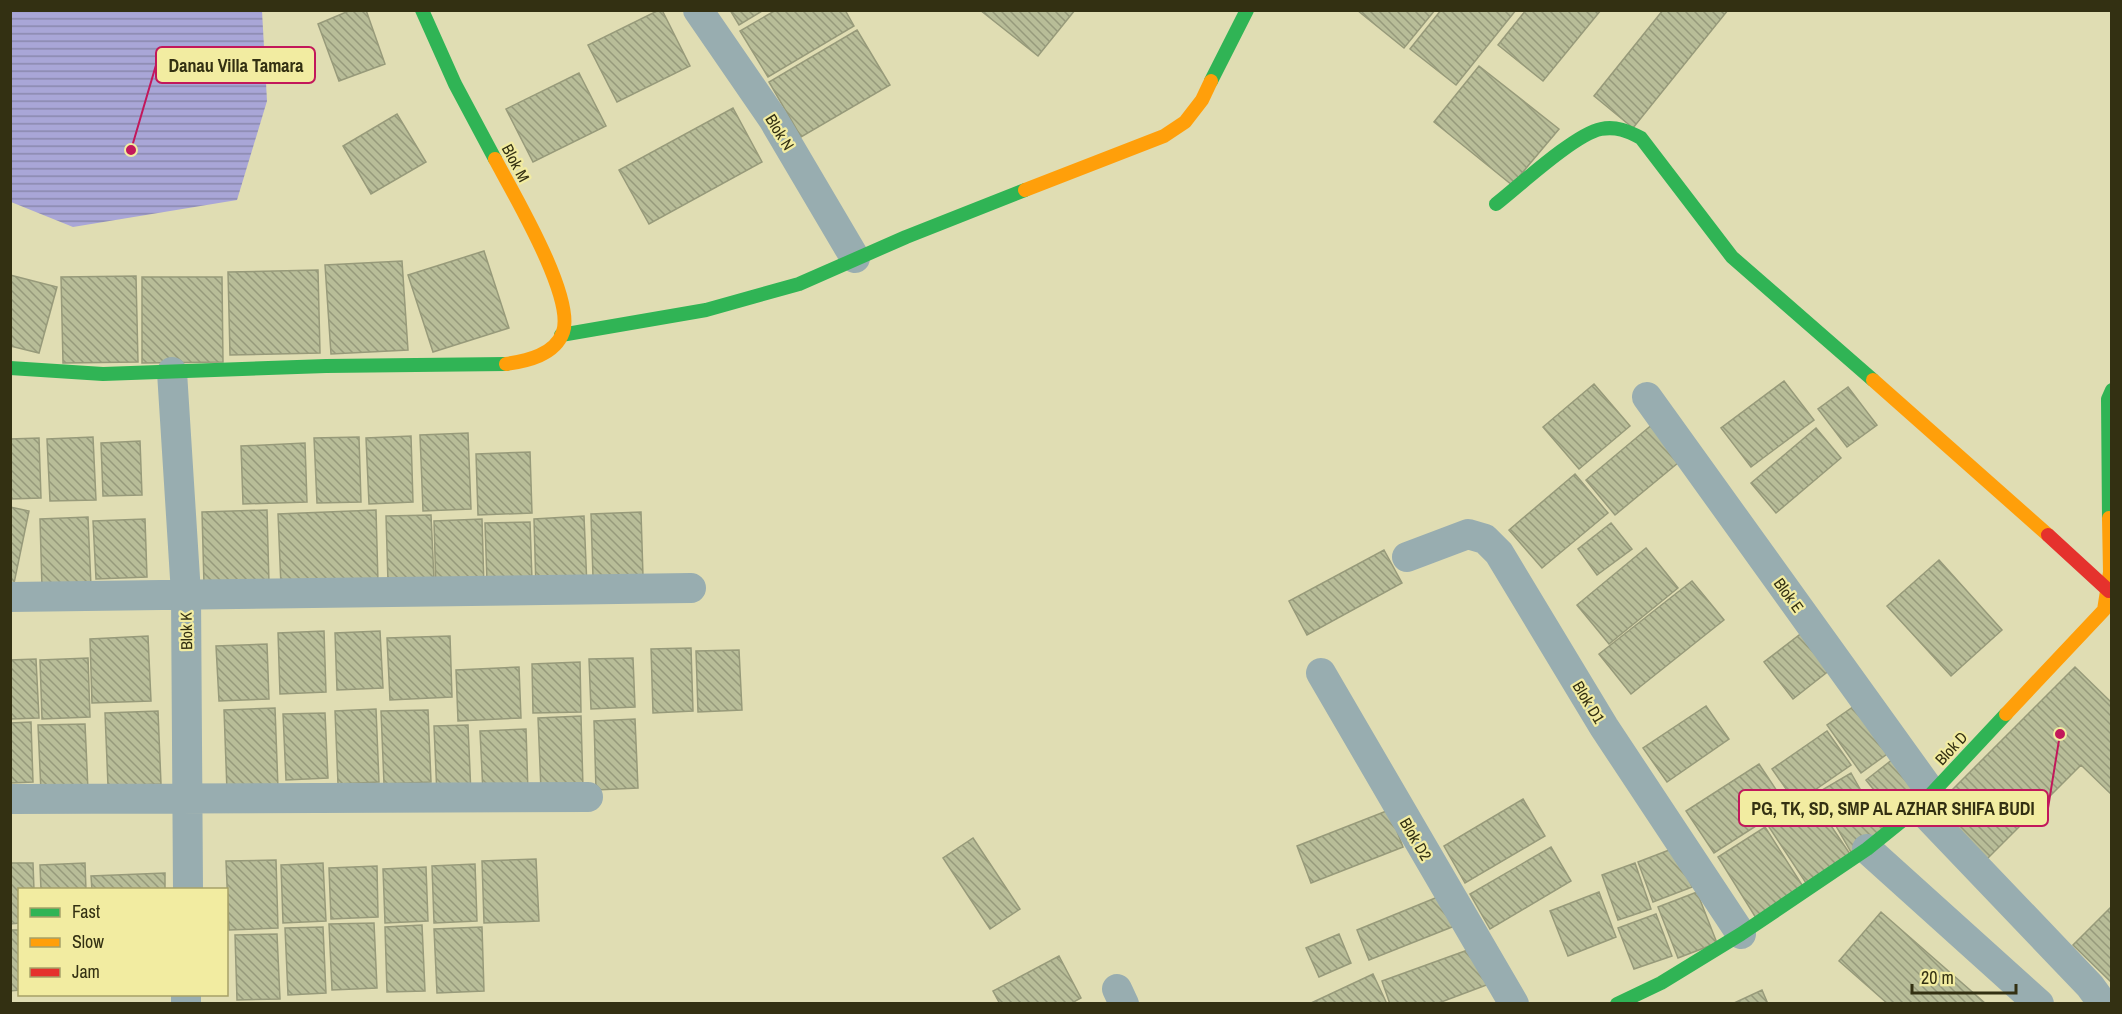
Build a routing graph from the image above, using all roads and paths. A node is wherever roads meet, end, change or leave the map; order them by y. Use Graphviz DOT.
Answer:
graph roads {
  1 [pos="422,10"];
  2 [pos="698,10"];
  3 [pos="1247,10"];
  4 [pos="1496,204"];
  5 [pos="855,258"];
  6 [pos="561,336"];
  7 [pos="10,368"];
  8 [pos="172,372"];
  9 [pos="2112,390"];
  10 [pos="1647,397"];
  11 [pos="1407,557"];
  12 [pos="691,588"];
  13 [pos="186,594"];
  14 [pos="10,597"];
  15 [pos="2108,604"];
  16 [pos="1321,673"];
  17 [pos="588,797"];
  18 [pos="188,798"];
  19 [pos="10,799"];
  20 [pos="1925,800"];
  21 [pos="1867,849"];
  22 [pos="188,888"];
  23 [pos="1741,934"];
  24 [pos="1514,1004"];
  25 [pos="1617,1004"];
  26 [pos="2039,1004"];
  27 [pos="2103,1004"];
  1 -- 6 [label="street, Blok M"];
  2 -- 5 [label="street, Blok N"];
  3 -- 5 [label="street"];
  4 -- 15 [label="street"];
  5 -- 6 [label="street"];
  6 -- 8 [label="street"];
  7 -- 8 [label="street"];
  8 -- 13 [label="street, Blok K"];
  9 -- 15 [label="street"];
  10 -- 20 [label="street, Blok E"];
  11 -- 23 [label="street, Blok D1"];
  12 -- 13 [label="street"];
  13 -- 14 [label="street"];
  13 -- 18 [label="street, Blok K"];
  15 -- 20 [label="street, Blok D"];
  16 -- 24 [label="street, Blok D2"];
  17 -- 18 [label="street"];
  18 -- 19 [label="street"];
  18 -- 22 [label="street, Blok K"];
  20 -- 21 [label="street, Blok D"];
  20 -- 27 [label="street, Blok E"];
  21 -- 23 [label="street, Blok D"];
  21 -- 26 [label="street"];
  23 -- 25 [label="street, Blok D"];
}
